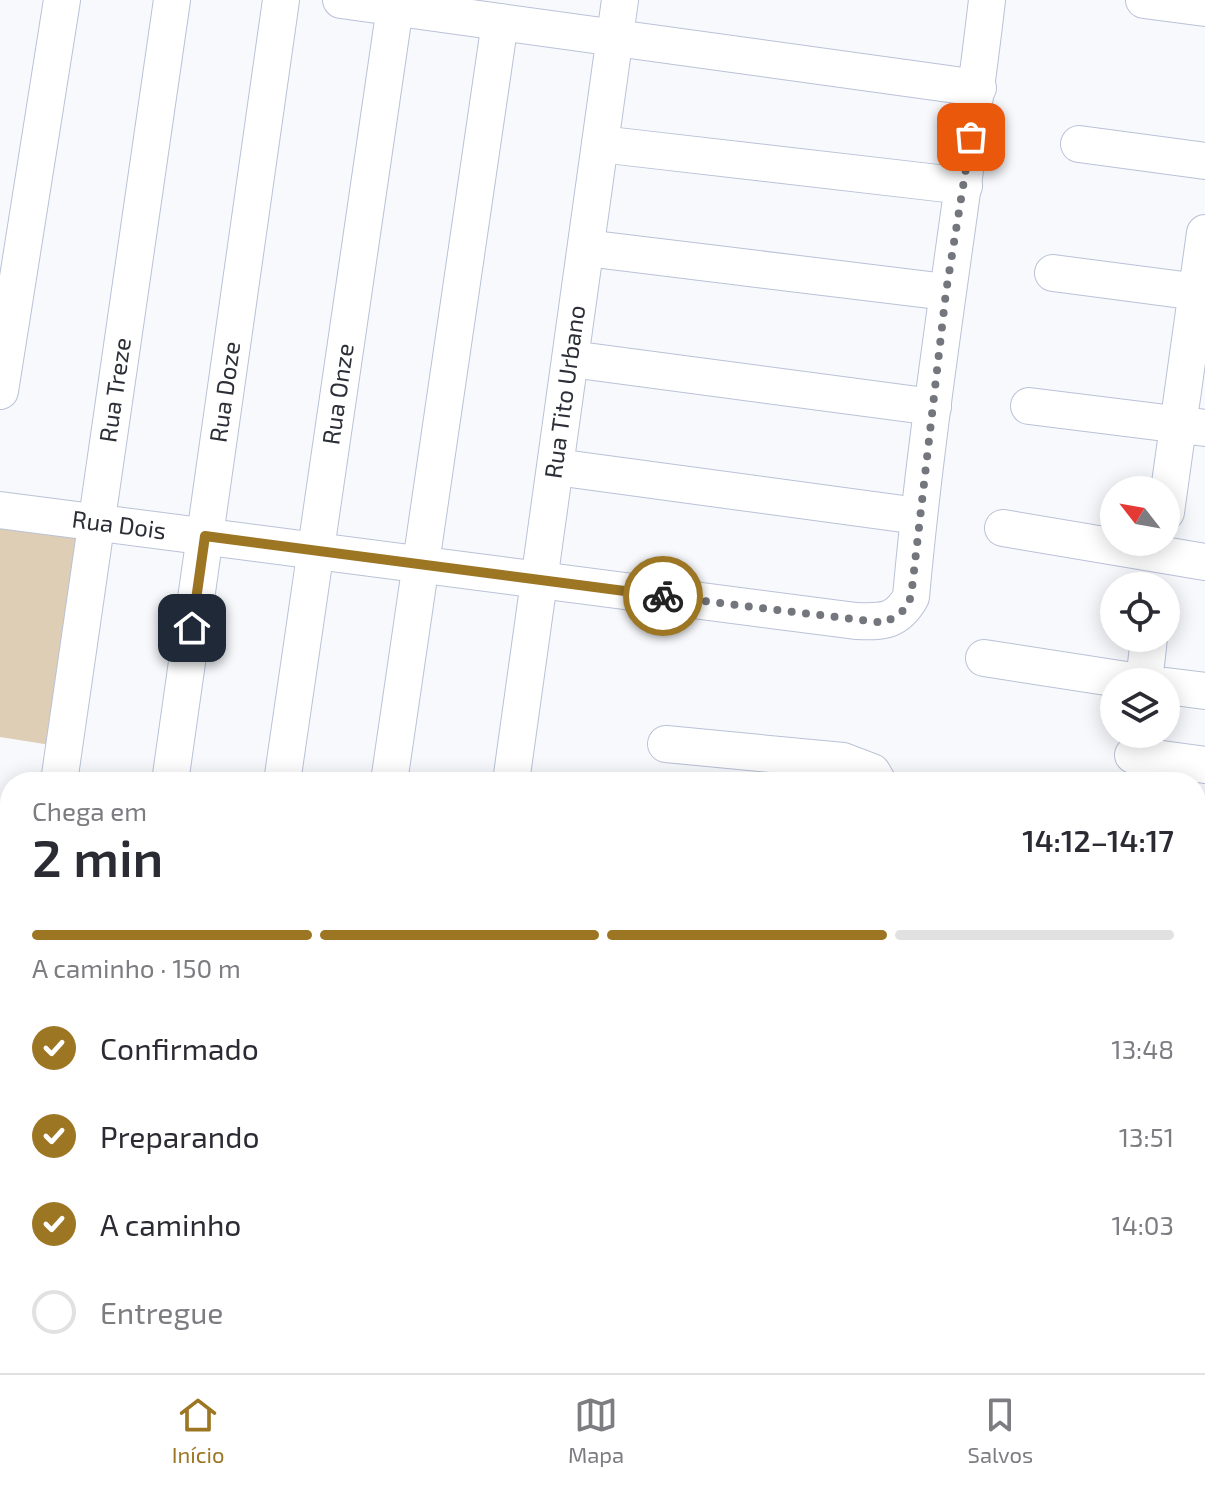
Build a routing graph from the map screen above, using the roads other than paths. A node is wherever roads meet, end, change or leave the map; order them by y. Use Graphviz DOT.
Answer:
graph roads {
  1 [pos="62,0"];
  2 [pos="172,0"];
  3 [pos="281,0"];
  4 [pos="341,0"];
  5 [pos="620,0"];
  6 [pos="987,0"];
  7 [pos="1144,0"];
  8 [pos="1191,4"];
  9 [pos="395,7"];
  10 [pos="500,22"];
  11 [pos="616,38"];
  12 [pos="978,88"];
  13 [pos="600,144"];
  14 [pos="1079,144"];
  15 [pos="1205,161"];
  16 [pos="964,186"];
  17 [pos="1205,233"];
  18 [pos="586,248"];
  19 [pos="1053,273"];
  20 [pos="946,292"];
  21 [pos="1201,293"];
  22 [pos="571,359"];
  23 [pos="0,391"];
  24 [pos="1029,406"];
  25 [pos="933,407"];
  26 [pos="1191,426"];
  27 [pos="556,467"];
  28 [pos="1176,476"];
  29 [pos="0,510"];
  30 [pos="918,516"];
  31 [pos="97,523"];
  32 [pos="1003,528"];
  33 [pos="205,536"];
  34 [pos="315,551"];
  35 [pos="1159,561"];
  36 [pos="1205,562"];
  37 [pos="422,564"];
  38 [pos="541,580"];
  39 [pos="984,658"];
  40 [pos="1100,676"];
  41 [pos="1180,688"];
  42 [pos="1205,691"];
  43 [pos="666,744"];
  44 [pos="1133,757"];
  45 [pos="1205,765"];
  46 [pos="743,767"];
  47 [pos="60,772"];
  48 [pos="171,772"];
  49 [pos="283,772"];
  50 [pos="391,772"];
  51 [pos="512,772"];
  52 [pos="872,772"];
  1 -- 23 [label="street"];
  2 -- 31 [label="street, Rua Treze"];
  3 -- 33 [label="street, Rua Doze"];
  4 -- 9 [label="street"];
  5 -- 11 [label="street, Rua Tito Urbano"];
  6 -- 12 [label="street, Rua Dois"];
  7 -- 8 [label="street"];
  9 -- 10 [label="street"];
  9 -- 34 [label="street, Rua Onze"];
  10 -- 11 [label="street"];
  10 -- 37 [label="street"];
  11 -- 12 [label="street"];
  11 -- 13 [label="street, Rua Tito Urbano"];
  12 -- 16 [label="street, Rua Dois"];
  13 -- 16 [label="street"];
  13 -- 18 [label="street, Rua Tito Urbano"];
  14 -- 15 [label="street"];
  16 -- 20 [label="street, Rua Dois"];
  17 -- 21 [label="street"];
  18 -- 20 [label="street"];
  18 -- 22 [label="street, Rua Tito Urbano"];
  19 -- 21 [label="street"];
  20 -- 25 [label="street, Rua Dois"];
  21 -- 26 [label="street"];
  22 -- 25 [label="street"];
  22 -- 27 [label="street, Rua Tito Urbano"];
  24 -- 26 [label="street"];
  25 -- 30 [label="street, Rua Dois"];
  26 -- 28 [label="street"];
  27 -- 30 [label="street"];
  27 -- 38 [label="street, Rua Tito Urbano"];
  29 -- 31 [label="street, Rua Dois"];
  30 -- 38 [label="street, Rua Dois"];
  31 -- 33 [label="street, Rua Dois"];
  31 -- 47 [label="street, Rua Treze"];
  32 -- 35 [label="street"];
  33 -- 34 [label="street, Rua Dois"];
  33 -- 48 [label="street, Rua Doze"];
  34 -- 37 [label="street, Rua Dois"];
  34 -- 49 [label="street, Rua Onze"];
  35 -- 36 [label="street"];
  37 -- 38 [label="street, Rua Dois"];
  37 -- 50 [label="street"];
  38 -- 51 [label="street, Rua Tito Urbano"];
  39 -- 40 [label="street"];
  41 -- 42 [label="street"];
  43 -- 46 [label="street"];
  44 -- 45 [label="street"];
  46 -- 52 [label="street"];
}
